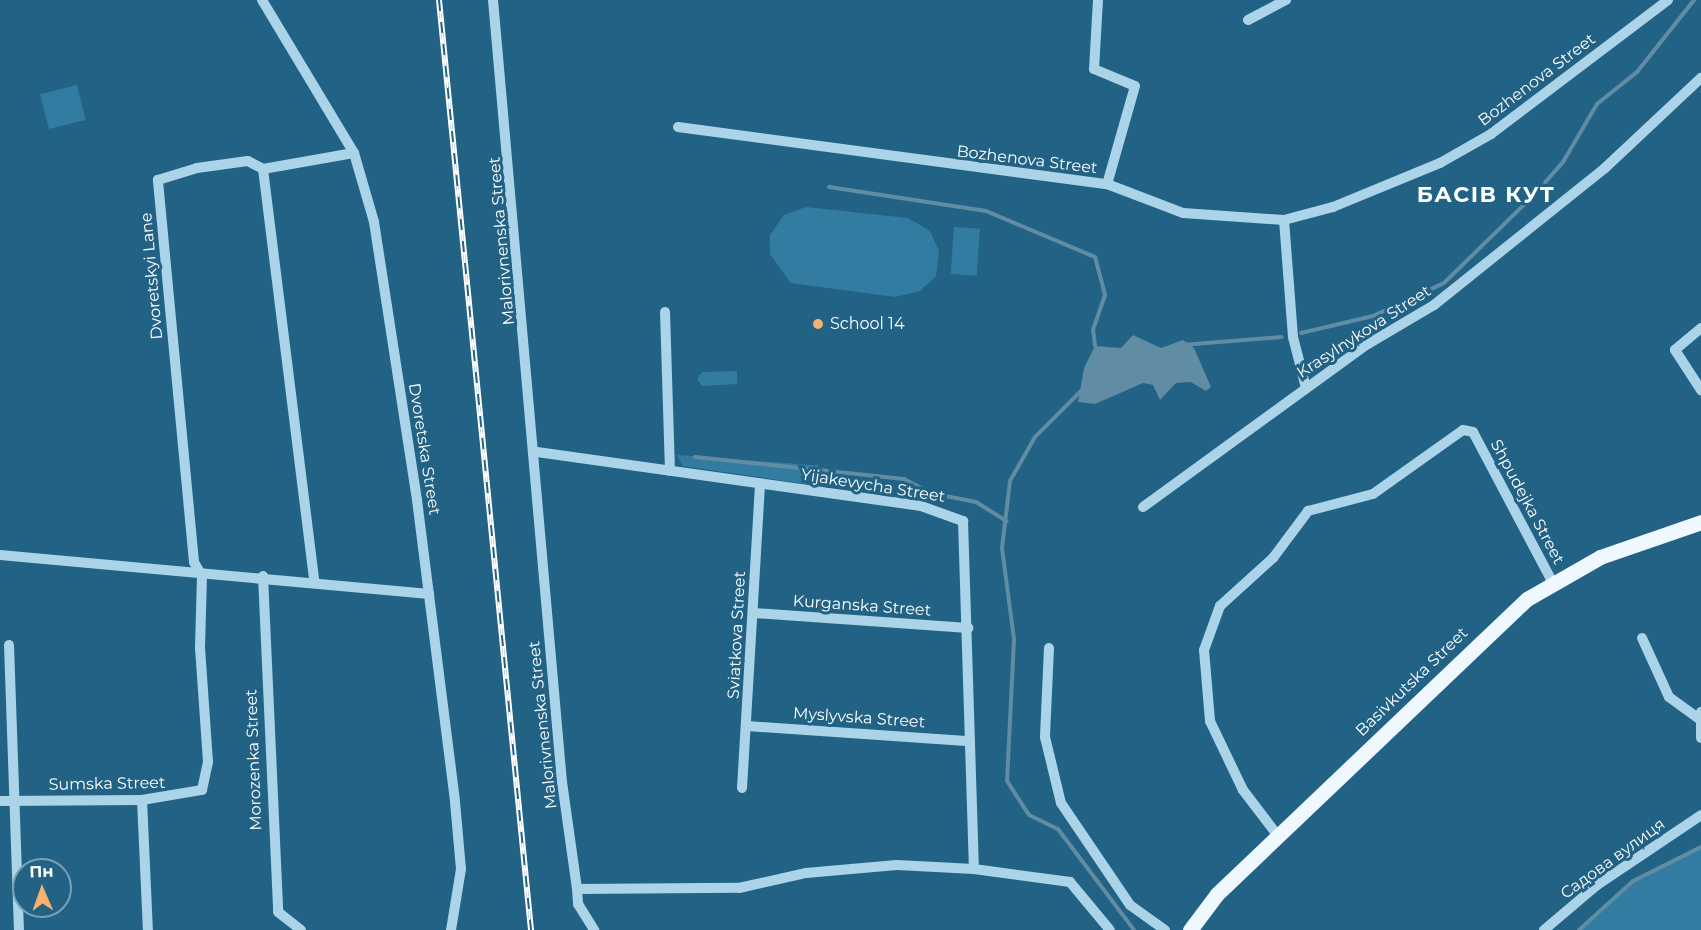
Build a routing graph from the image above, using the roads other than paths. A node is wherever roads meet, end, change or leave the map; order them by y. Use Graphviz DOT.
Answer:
graph roads {
  1 [pos="262,0"];
  2 [pos="493,0"];
  3 [pos="1098,0"];
  4 [pos="1286,0"];
  5 [pos="1668,0"];
  6 [pos="1248,20"];
  7 [pos="1701,78"];
  8 [pos="678,127"];
  9 [pos="354,153"];
  10 [pos="262,169"];
  11 [pos="1107,184"];
  12 [pos="1284,220"];
  13 [pos="665,312"];
  14 [pos="1701,328"];
  15 [pos="1306,388"];
  16 [pos="1701,390"];
  17 [pos="537,452"];
  18 [pos="670,471"];
  19 [pos="760,484"];
  20 [pos="1143,507"];
  21 [pos="1701,522"];
  22 [pos="0,555"];
  23 [pos="197,570"];
  24 [pos="263,576"];
  25 [pos="314,581"];
  26 [pos="1552,582"];
  27 [pos="429,594"];
  28 [pos="754,613"];
  29 [pos="968,628"];
  30 [pos="1642,638"];
  31 [pos="9,645"];
  32 [pos="1049,648"];
  33 [pos="1700,715"];
  34 [pos="747,726"];
  35 [pos="1701,738"];
  36 [pos="969,741"];
  37 [pos="742,789"];
  38 [pos="202,790"];
  39 [pos="142,800"];
  40 [pos="6,801"];
  41 [pos="1701,814"];
  42 [pos="1278,836"];
  43 [pos="974,869"];
  44 [pos="577,889"];
  45 [pos="19,930"];
  46 [pos="148,930"];
  47 [pos="301,930"];
  48 [pos="451,930"];
  49 [pos="594,930"];
  50 [pos="1110,930"];
  51 [pos="1165,930"];
  52 [pos="1190,930"];
  53 [pos="1544,930"];
  1 -- 9 [label="street, Dvoretska Street"];
  2 -- 17 [label="street, Malorivnenska Street"];
  3 -- 11 [label="street"];
  4 -- 6 [label="street"];
  5 -- 12 [label="street, Bozhenova Street"];
  7 -- 15 [label="street, Krasylnykova Street"];
  8 -- 11 [label="street, Bozhenova Street"];
  9 -- 10 [label="street, Dvoretskyi Lane"];
  9 -- 27 [label="street, Dvoretska Street"];
  10 -- 23 [label="street, Dvoretskyi Lane"];
  10 -- 25 [label="street"];
  11 -- 12 [label="street, Bozhenova Street"];
  12 -- 15 [label="street"];
  13 -- 18 [label="street"];
  14 -- 16 [label="street"];
  15 -- 20 [label="street, Krasylnykova Street"];
  17 -- 18 [label="street, Yijakevycha Street"];
  17 -- 44 [label="street, Malorivnenska Street"];
  18 -- 19 [label="street, Yijakevycha Street"];
  19 -- 28 [label="street, Sviatkova Street"];
  19 -- 29 [label="street, Yijakevycha Street"];
  21 -- 26 [label="main road, Basivkutska Street"];
  22 -- 23 [label="street"];
  23 -- 24 [label="street"];
  23 -- 38 [label="street, Dvoretskyi Lane"];
  24 -- 25 [label="street"];
  24 -- 47 [label="street, Morozenka Street"];
  25 -- 27 [label="street"];
  26 -- 42 [label="main road, Basivkutska Street"];
  26 -- 42 [label="street, Shpudejka Street"];
  27 -- 48 [label="street, Dvoretska Street"];
  28 -- 29 [label="street, Kurganska Street"];
  28 -- 34 [label="street, Sviatkova Street"];
  29 -- 36 [label="street, Yijakevycha Street"];
  30 -- 33 [label="street"];
  31 -- 40 [label="street"];
  32 -- 51 [label="street"];
  33 -- 35 [label="street"];
  34 -- 36 [label="street, Myslyvska Street"];
  34 -- 37 [label="street, Sviatkova Street"];
  36 -- 43 [label="street, Yijakevycha Street"];
  38 -- 39 [label="street, Sumska Street"];
  39 -- 40 [label="street, Sumska Street"];
  39 -- 46 [label="street"];
  40 -- 45 [label="street"];
  41 -- 53 [label="street, Садова вулиця"];
  42 -- 52 [label="main road, Basivkutska Street"];
  43 -- 44 [label="street"];
  43 -- 50 [label="street"];
  44 -- 49 [label="street, Malorivnenska Street"];
}
